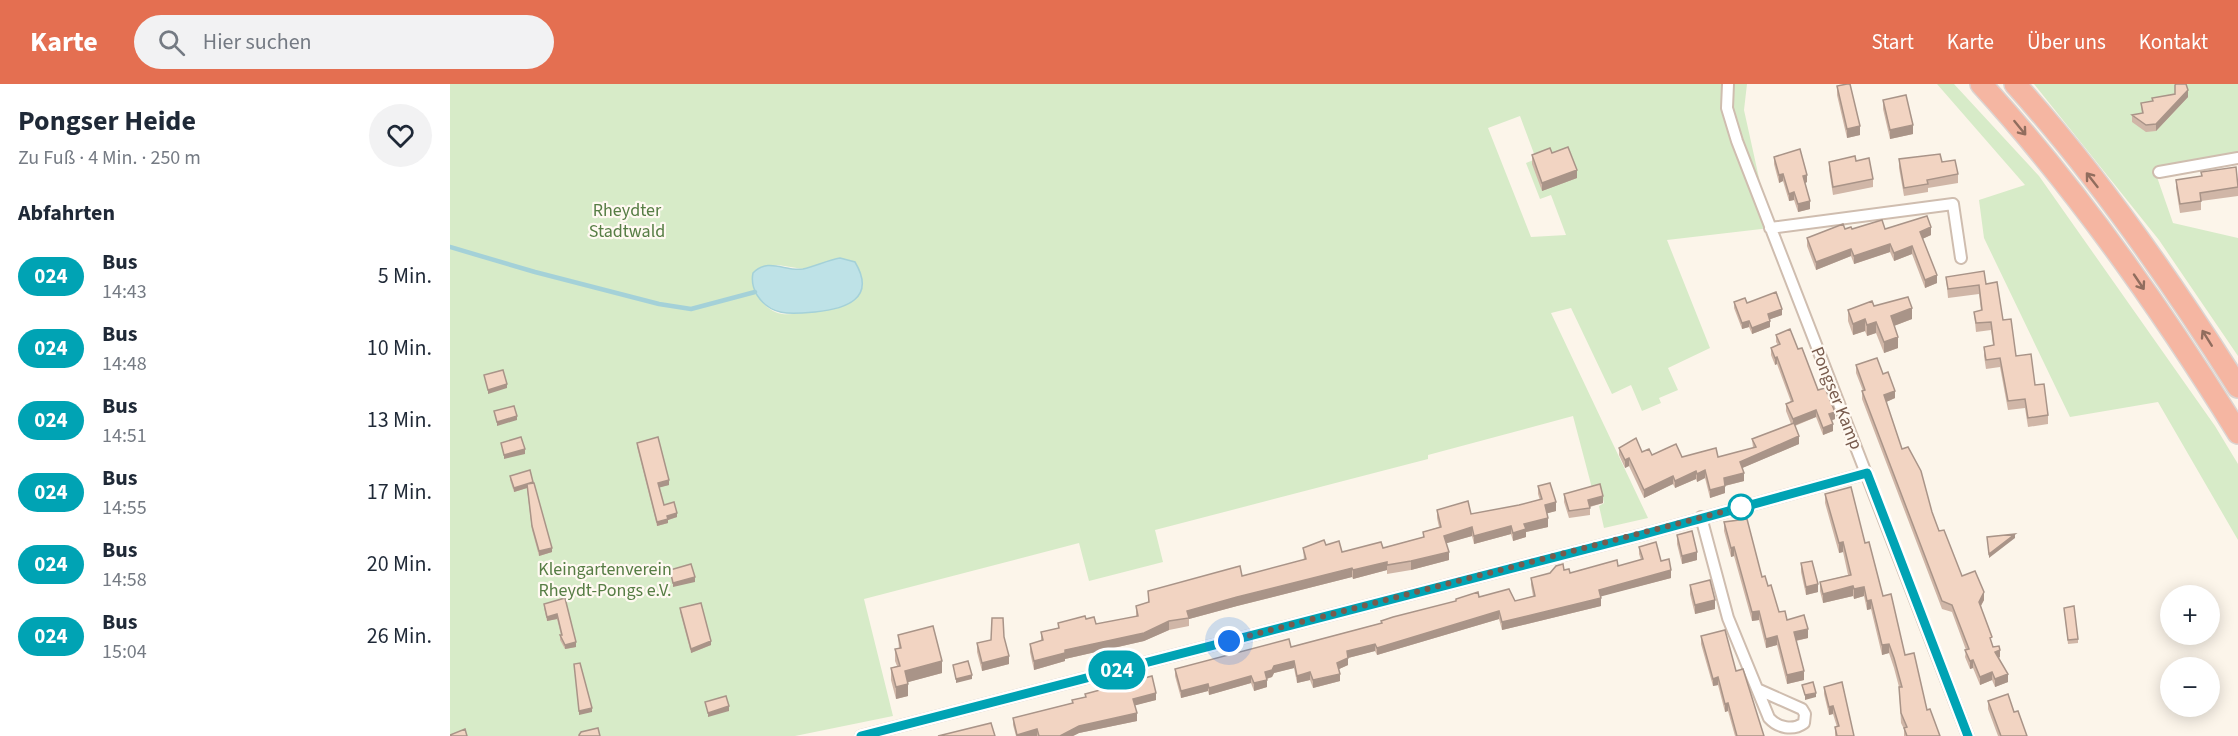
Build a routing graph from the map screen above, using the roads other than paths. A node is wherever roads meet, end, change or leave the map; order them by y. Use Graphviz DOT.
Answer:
graph roads {
  1 [pos="1728,84"];
  2 [pos="1982,84"];
  3 [pos="2016,84"];
  4 [pos="2238,158"];
  5 [pos="2159,172"];
  6 [pos="1770,228"];
  7 [pos="1961,258"];
  8 [pos="2238,387"];
  9 [pos="2238,433"];
  10 [pos="1867,473"];
  11 [pos="1701,518"];
  12 [pos="1757,688"];
  13 [pos="861,736"];
  14 [pos="1968,736"];
  1 -- 6 [label="street, Pongser Kamp"];
  2 -- 9 [label="highway, one-way"];
  8 -- 3 [label="highway, one-way"];
  4 -- 5 [label="street"];
  6 -- 7 [label="street"];
  6 -- 10 [label="street, Pongser Kamp"];
  10 -- 11 [label="street"];
  10 -- 14 [label="street, Pongser Kamp"];
  11 -- 12 [label="street"];
  11 -- 13 [label="street"];
  12 -- 12 [label="street"];
}
